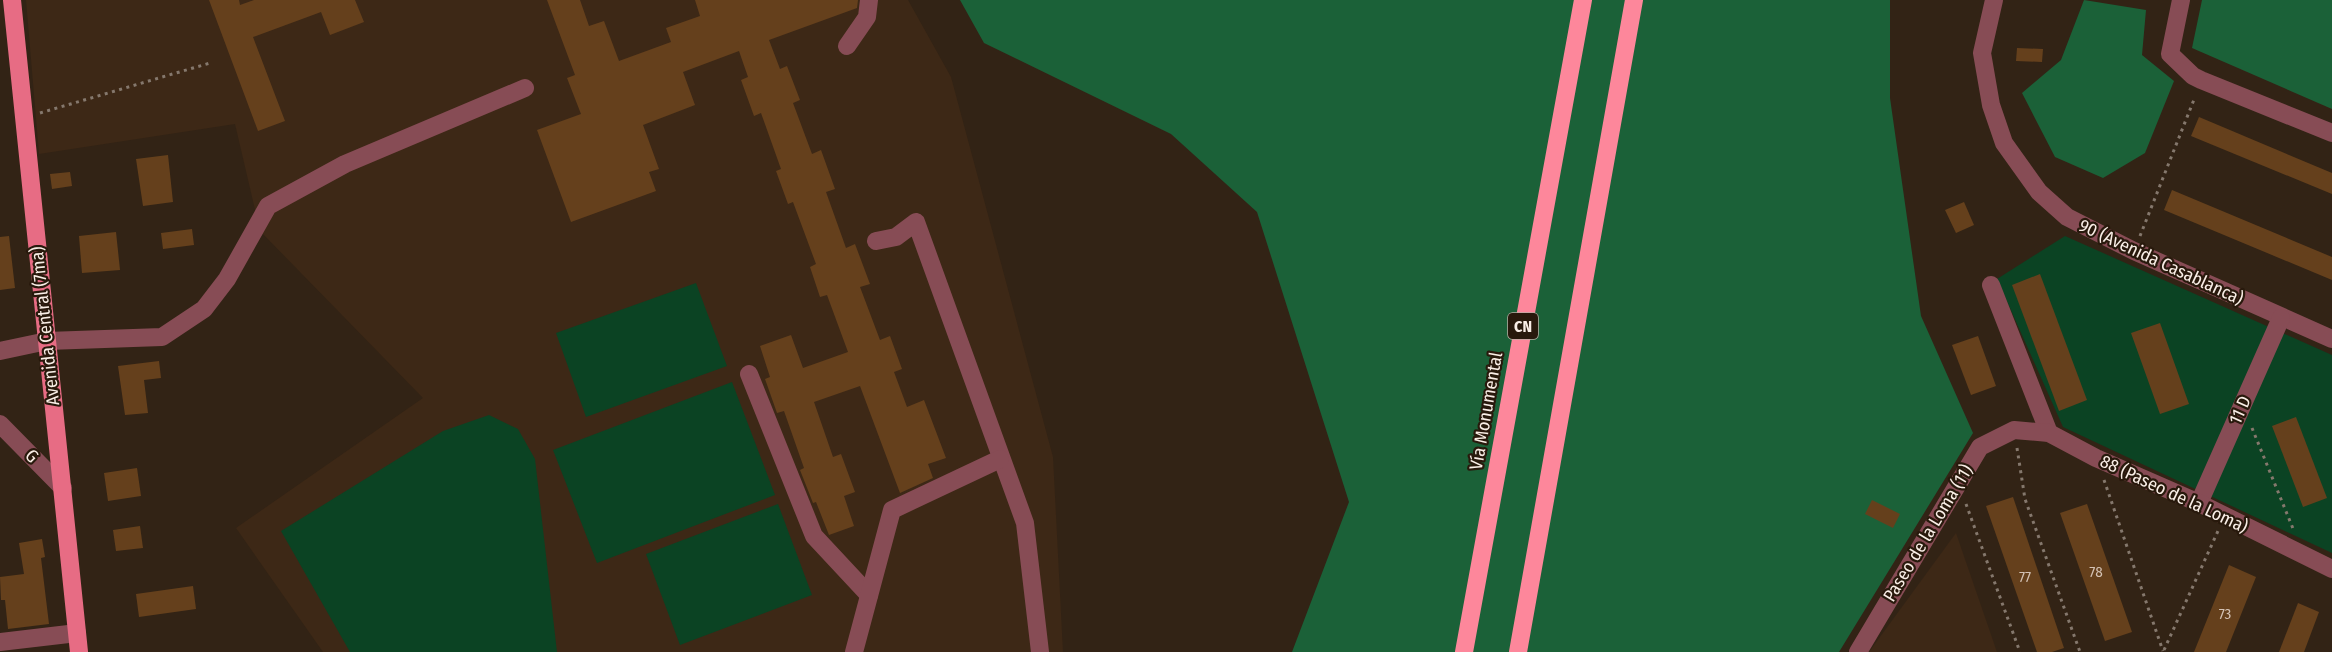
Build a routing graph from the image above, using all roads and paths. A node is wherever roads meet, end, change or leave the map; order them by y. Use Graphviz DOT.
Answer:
graph roads {
  1 [pos="869,0"];
  2 [pos="1583,0"];
  3 [pos="1634,0"];
  4 [pos="1994,0"];
  5 [pos="2181,0"];
  6 [pos="8,9"];
  7 [pos="847,46"];
  8 [pos="210,63"];
  9 [pos="2202,80"];
  10 [pos="525,88"];
  11 [pos="24,117"];
  12 [pos="2332,133"];
  13 [pos="876,242"];
  14 [pos="2134,251"];
  15 [pos="1991,285"];
  16 [pos="2281,318"];
  17 [pos="2332,339"];
  18 [pos="46,340"];
  19 [pos="0,351"];
  20 [pos="749,374"];
  21 [pos="2242,405"];
  22 [pos="0,424"];
  23 [pos="2014,429"];
  24 [pos="2049,433"];
  25 [pos="2096,458"];
  26 [pos="1000,459"];
  27 [pos="1958,482"];
  28 [pos="63,488"];
  29 [pos="2199,502"];
  30 [pos="2224,515"];
  31 [pos="2303,555"];
  32 [pos="2332,569"];
  33 [pos="869,595"];
  34 [pos="77,633"];
  35 [pos="0,642"];
  36 [pos="79,652"];
  37 [pos="855,652"];
  38 [pos="1040,652"];
  39 [pos="1464,652"];
  40 [pos="1518,652"];
  41 [pos="1858,652"];
  42 [pos="2020,652"];
  43 [pos="2080,652"];
  44 [pos="2163,652"];
  1 -- 7 [label="street"];
  2 -- 39 [label="highway, Vía Monumental / CN"];
  3 -- 40 [label="highway"];
  4 -- 14 [label="street, 90 (Avenida Casablanca)"];
  5 -- 9 [label="street"];
  6 -- 11 [label="main road, Avenida Central (7ma)"];
  8 -- 11 [label="path"];
  9 -- 12 [label="street"];
  9 -- 14 [label="path"];
  10 -- 18 [label="street"];
  11 -- 18 [label="main road, Avenida Central (7ma)"];
  13 -- 26 [label="street"];
  14 -- 16 [label="street, 90 (Avenida Casablanca)"];
  15 -- 24 [label="street"];
  16 -- 17 [label="street, 90 (Avenida Casablanca)"];
  16 -- 21 [label="street, 11 D"];
  18 -- 19 [label="street"];
  18 -- 28 [label="main road, Avenida Central (7ma)"];
  20 -- 33 [label="street"];
  21 -- 29 [label="street, 11 D"];
  21 -- 31 [label="path"];
  22 -- 28 [label="street, G"];
  23 -- 24 [label="street, 88 (Paseo de la Loma)"];
  23 -- 27 [label="street, Paseo de la Loma (11)"];
  23 -- 43 [label="path"];
  24 -- 25 [label="street, 88 (Paseo de la Loma)"];
  25 -- 29 [label="street, 88 (Paseo de la Loma)"];
  25 -- 44 [label="path"];
  26 -- 33 [label="street"];
  26 -- 38 [label="street"];
  27 -- 41 [label="street, Paseo de la Loma (11)"];
  27 -- 42 [label="path"];
  28 -- 34 [label="main road, Avenida Central (7ma)"];
  29 -- 30 [label="street, 88 (Paseo de la Loma)"];
  30 -- 31 [label="street, 88 (Paseo de la Loma)"];
  30 -- 44 [label="path"];
  31 -- 32 [label="street, 88 (Paseo de la Loma)"];
  33 -- 37 [label="street"];
  34 -- 35 [label="street"];
  34 -- 36 [label="main road, Avenida Central (7ma)"];
}
